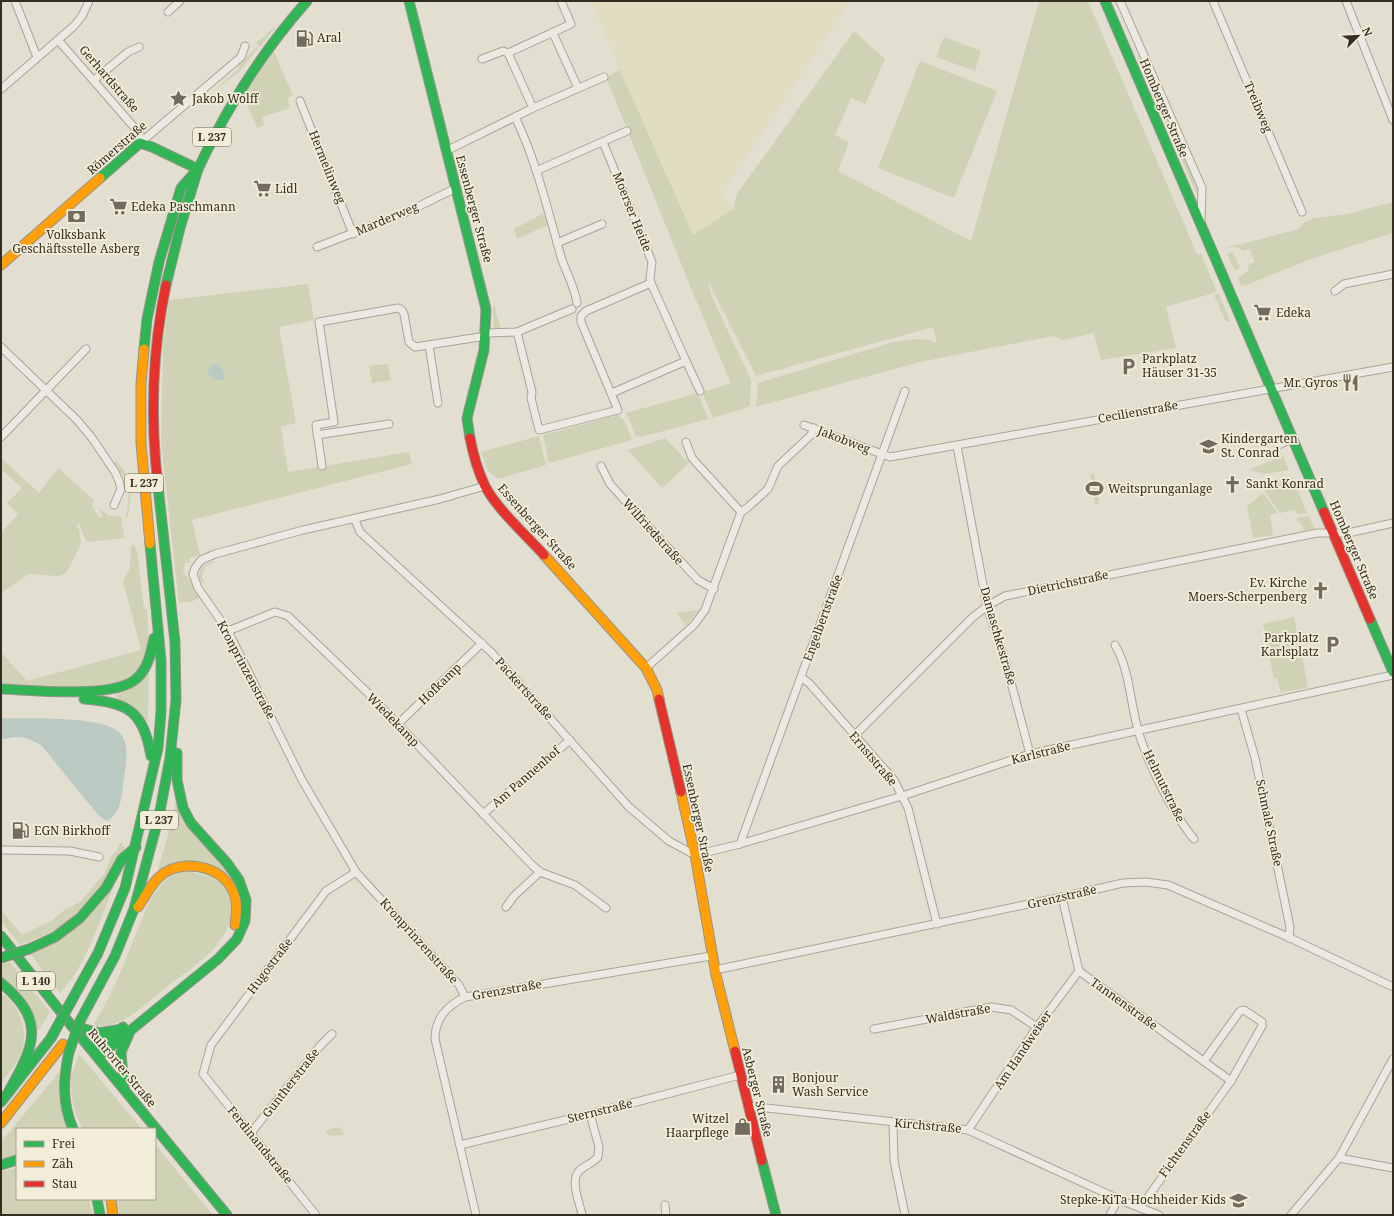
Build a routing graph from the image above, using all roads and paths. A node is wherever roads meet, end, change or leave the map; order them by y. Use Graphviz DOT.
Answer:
graph roads {
  1 [pos="15,1"];
  2 [pos="89,1"];
  3 [pos="180,1"];
  4 [pos="307,1"];
  5 [pos="409,1"];
  6 [pos="561,1"];
  7 [pos="1106,1"];
  8 [pos="1120,1"];
  9 [pos="1213,1"];
  10 [pos="1346,1"];
  11 [pos="168,12"];
  12 [pos="553,33"];
  13 [pos="58,40"];
  14 [pos="246,46"];
  15 [pos="139,47"];
  16 [pos="508,53"];
  17 [pos="37,57"];
  18 [pos="482,59"];
  19 [pos="604,77"];
  20 [pos="94,80"];
  21 [pos="578,88"];
  22 [pos="1,89"];
  23 [pos="300,101"];
  24 [pos="1390,106"];
  25 [pos="533,108"];
  26 [pos="514,117"];
  27 [pos="1393,120"];
  28 [pos="627,131"];
  29 [pos="603,142"];
  30 [pos="140,144"];
  31 [pos="446,151"];
  32 [pos="198,169"];
  33 [pos="536,171"];
  34 [pos="456,188"];
  35 [pos="1302,212"];
  36 [pos="602,224"];
  37 [pos="1201,224"];
  38 [pos="353,234"];
  39 [pos="558,243"];
  40 [pos="317,247"];
  41 [pos="1,265"];
  42 [pos="1393,274"];
  43 [pos="652,283"];
  44 [pos="1335,291"];
  45 [pos="575,306"];
  46 [pos="584,313"];
  47 [pos="516,332"];
  48 [pos="486,334"];
  49 [pos="429,345"];
  50 [pos="1,347"];
  51 [pos="86,349"];
  52 [pos="686,361"];
  53 [pos="1393,366"];
  54 [pos="1271,388"];
  55 [pos="46,391"];
  56 [pos="700,391"];
  57 [pos="905,391"];
  58 [pos="612,393"];
  59 [pos="438,403"];
  60 [pos="334,422"];
  61 [pos="388,424"];
  62 [pos="804,425"];
  63 [pos="814,428"];
  64 [pos="336,432"];
  65 [pos="317,435"];
  66 [pos="1,437"];
  67 [pos="1293,438"];
  68 [pos="686,442"];
  69 [pos="1278,445"];
  70 [pos="957,446"];
  71 [pos="883,455"];
  72 [pos="322,466"];
  73 [pos="601,466"];
  74 [pos="485,486"];
  75 [pos="114,505"];
  76 [pos="741,512"];
  77 [pos="355,520"];
  78 [pos="1393,523"];
  79 [pos="1334,533"];
  80 [pos="714,589"];
  81 [pos="987,606"];
  82 [pos="158,615"];
  83 [pos="228,631"];
  84 [pos="482,643"];
  85 [pos="1115,645"];
  86 [pos="646,668"];
  87 [pos="1393,672"];
  88 [pos="1393,675"];
  89 [pos="802,678"];
  90 [pos="1,689"];
  91 [pos="1,695"];
  92 [pos="1241,710"];
  93 [pos="174,722"];
  94 [pos="398,724"];
  95 [pos="1138,730"];
  96 [pos="854,735"];
  97 [pos="570,740"];
  98 [pos="1030,754"];
  99 [pos="153,772"];
  100 [pos="902,796"];
  101 [pos="483,814"];
  102 [pos="1194,839"];
  103 [pos="740,844"];
  104 [pos="136,847"];
  105 [pos="1,850"];
  106 [pos="695,855"];
  107 [pos="99,857"];
  108 [pos="356,872"];
  109 [pos="540,872"];
  110 [pos="1062,897"];
  111 [pos="506,908"];
  112 [pos="606,908"];
  113 [pos="132,914"];
  114 [pos="937,924"];
  115 [pos="1,936"];
  116 [pos="1289,938"];
  117 [pos="712,956"];
  118 [pos="1,958"];
  119 [pos="1079,971"];
  120 [pos="715,972"];
  121 [pos="1,983"];
  122 [pos="1393,987"];
  123 [pos="465,997"];
  124 [pos="80,1021"];
  125 [pos="132,1022"];
  126 [pos="71,1025"];
  127 [pos="1037,1027"];
  128 [pos="874,1030"];
  129 [pos="130,1032"];
  130 [pos="332,1034"];
  131 [pos="91,1049"];
  132 [pos="98,1058"];
  133 [pos="1393,1059"];
  134 [pos="1204,1061"];
  135 [pos="203,1074"];
  136 [pos="740,1075"];
  137 [pos="1231,1081"];
  138 [pos="124,1089"];
  139 [pos="9,1091"];
  140 [pos="1,1102"];
  141 [pos="748,1106"];
  142 [pos="590,1114"];
  143 [pos="1,1123"];
  144 [pos="893,1123"];
  145 [pos="73,1128"];
  146 [pos="156,1128"];
  147 [pos="156,1128"];
  148 [pos="968,1130"];
  149 [pos="251,1133"];
  150 [pos="460,1145"];
  151 [pos="1339,1158"];
  152 [pos="16,1160"];
  153 [pos="1,1165"];
  154 [pos="1393,1168"];
  155 [pos="1118,1199"];
  156 [pos="97,1200"];
  157 [pos="111,1200"];
  158 [pos="666,1205"];
  159 [pos="1140,1208"];
  160 [pos="100,1215"];
  161 [pos="113,1215"];
  162 [pos="227,1215"];
  163 [pos="316,1215"];
  164 [pos="476,1215"];
  165 [pos="582,1215"];
  166 [pos="666,1215"];
  167 [pos="776,1215"];
  168 [pos="905,1215"];
  169 [pos="1110,1215"];
  170 [pos="1159,1215"];
  171 [pos="1291,1215"];
  1 -- 17 [label="street"];
  2 -- 13 [label="street"];
  3 -- 11 [label="street"];
  4 -- 32 [label="main road, L 237"];
  5 -- 31 [label="main road, Essenberger Straße"];
  6 -- 12 [label="street"];
  7 -- 37 [label="main road, Homberger Straße"];
  8 -- 37 [label="street, Homberger Straße"];
  9 -- 35 [label="street, Treibweg"];
  10 -- 24 [label="street"];
  12 -- 16 [label="street"];
  12 -- 21 [label="street"];
  13 -- 17 [label="street"];
  13 -- 20 [label="street, Gerhardstraße"];
  14 -- 30 [label="street, Römerstraße"];
  15 -- 20 [label="street"];
  16 -- 18 [label="street"];
  16 -- 25 [label="street"];
  17 -- 22 [label="street"];
  19 -- 21 [label="street"];
  20 -- 30 [label="street, Gerhardstraße"];
  21 -- 25 [label="street"];
  23 -- 38 [label="street, Hermelinweg"];
  24 -- 27 [label="street"];
  25 -- 26 [label="street"];
  26 -- 31 [label="street"];
  26 -- 33 [label="street"];
  28 -- 29 [label="street"];
  29 -- 33 [label="street"];
  29 -- 43 [label="street, Moerser Heide"];
  30 -- 32 [label="main road"];
  30 -- 41 [label="main road, Römerstraße"];
  31 -- 34 [label="main road, Essenberger Straße"];
  32 -- 82 [label="main road, L 237"];
  32 -- 93 [label="main road, L 237"];
  33 -- 39 [label="street"];
  34 -- 38 [label="street, Marderweg"];
  34 -- 48 [label="main road, Essenberger Straße"];
  36 -- 39 [label="street"];
  37 -- 54 [label="main road, Homberger Straße"];
  38 -- 40 [label="street, Marderweg"];
  39 -- 45 [label="street"];
  42 -- 44 [label="street"];
  43 -- 46 [label="street"];
  43 -- 52 [label="street"];
  45 -- 46 [label="street"];
  45 -- 47 [label="street"];
  46 -- 58 [label="street"];
  47 -- 48 [label="street"];
  47 -- 58 [label="street"];
  48 -- 49 [label="street"];
  48 -- 74 [label="main road, Essenberger Straße"];
  49 -- 59 [label="street"];
  49 -- 60 [label="street"];
  50 -- 55 [label="street"];
  51 -- 55 [label="street"];
  52 -- 56 [label="street"];
  52 -- 58 [label="street"];
  53 -- 54 [label="street, Cecilienstraße"];
  54 -- 67 [label="main road, Homberger Straße"];
  54 -- 70 [label="street, Cecilienstraße"];
  55 -- 66 [label="street"];
  55 -- 75 [label="street"];
  57 -- 71 [label="street, Engelbertstraße"];
  60 -- 64 [label="street"];
  60 -- 65 [label="street"];
  61 -- 64 [label="street"];
  62 -- 63 [label="street, Jakobweg"];
  63 -- 71 [label="street, Jakobweg"];
  63 -- 76 [label="street"];
  64 -- 65 [label="street"];
  65 -- 72 [label="street"];
  67 -- 69 [label="street"];
  67 -- 79 [label="main road, Homberger Straße"];
  68 -- 76 [label="street"];
  70 -- 71 [label="street, Cecilienstraße"];
  70 -- 81 [label="street, Damaschkestraße"];
  71 -- 89 [label="street, Engelbertstraße"];
  73 -- 80 [label="street, Wilfriedstraße"];
  74 -- 77 [label="street, Kronprinzenstraße"];
  74 -- 86 [label="main road, Essenberger Straße"];
  76 -- 80 [label="street"];
  77 -- 83 [label="street, Kronprinzenstraße"];
  77 -- 84 [label="street, Packertstraße"];
  78 -- 79 [label="street, Dietrichstraße"];
  79 -- 81 [label="street, Dietrichstraße"];
  79 -- 87 [label="main road, Homberger Straße"];
  80 -- 86 [label="street"];
  81 -- 96 [label="street, Dietrichstraße"];
  81 -- 98 [label="street, Damaschkestraße"];
  82 -- 90 [label="main road"];
  82 -- 99 [label="main road, L 237"];
  83 -- 94 [label="street, Wiedekamp"];
  83 -- 108 [label="street, Kronprinzenstraße"];
  84 -- 94 [label="street, Hofkamp"];
  84 -- 97 [label="street, Packertstraße"];
  85 -- 95 [label="street, Helmutstraße"];
  86 -- 106 [label="main road, Essenberger Straße"];
  88 -- 92 [label="street, Karlstraße"];
  89 -- 96 [label="street, Ernststraße"];
  89 -- 103 [label="street, Engelbertstraße"];
  91 -- 99 [label="main road"];
  92 -- 95 [label="street, Karlstraße"];
  92 -- 116 [label="street, Schmale Straße"];
  93 -- 113 [label="main road, L 237"];
  93 -- 129 [label="main road"];
  94 -- 101 [label="street, Wiedekamp"];
  95 -- 98 [label="street, Karlstraße"];
  95 -- 102 [label="street, Helmutstraße"];
  96 -- 100 [label="street, Ernststraße"];
  97 -- 101 [label="street, Am Pannenhof"];
  97 -- 106 [label="street, Packertstraße"];
  98 -- 100 [label="street, Karlstraße"];
  99 -- 104 [label="main road, L 237"];
  100 -- 103 [label="street, Karlstraße"];
  100 -- 114 [label="street, Ernststraße"];
  101 -- 109 [label="street, Wiedekamp"];
  103 -- 106 [label="street, Karlstraße"];
  104 -- 118 [label="main road, bridge"];
  104 -- 139 [label="main road, L 237, bridge"];
  105 -- 107 [label="street"];
  106 -- 117 [label="main road, Essenberger Straße"];
  108 -- 123 [label="street, Kronprinzenstraße"];
  108 -- 135 [label="street, Hugostraße"];
  109 -- 111 [label="street"];
  109 -- 112 [label="street, Wiedekamp"];
  110 -- 114 [label="street, Grenzstraße"];
  110 -- 116 [label="street, Grenzstraße"];
  110 -- 119 [label="street, Tannenstraße"];
  113 -- 124 [label="main road, L 237"];
  113 -- 125 [label="main road"];
  114 -- 120 [label="street, Grenzstraße"];
  115 -- 126 [label="main road, Ruhrorter Straße / L 140"];
  116 -- 122 [label="street, Grenzstraße"];
  117 -- 120 [label="main road, Essenberger Straße"];
  117 -- 123 [label="street, Grenzstraße"];
  119 -- 127 [label="street, Am Handweiser"];
  119 -- 134 [label="street, Tannenstraße"];
  120 -- 136 [label="main road, Asberger Straße"];
  121 -- 139 [label="main road"];
  123 -- 150 [label="street, Grenzstraße"];
  124 -- 143 [label="main road, L 237, bridge"];
  124 -- 145 [label="main road, bridge"];
  125 -- 126 [label="main road"];
  125 -- 131 [label="main road"];
  126 -- 131 [label="main road, Ruhrorter Straße / L 140"];
  127 -- 128 [label="street, Waldstraße"];
  127 -- 148 [label="street, Am Handweiser"];
  129 -- 132 [label="main road"];
  129 -- 138 [label="main road"];
  130 -- 149 [label="street, Guntherstraße"];
  131 -- 132 [label="main road, Ruhrorter Straße / L 140"];
  132 -- 138 [label="main road, Ruhrorter Straße / L 140"];
  133 -- 151 [label="street"];
  134 -- 137 [label="street, Tannenstraße"];
  134 -- 137 [label="street, Fichtenstraße"];
  135 -- 149 [label="street, Ferdinandstraße"];
  136 -- 141 [label="main road, Asberger Straße"];
  136 -- 142 [label="street, Sternstraße"];
  137 -- 159 [label="street, Fichtenstraße"];
  138 -- 146 [label="main road, Ruhrorter Straße / L 140"];
  139 -- 140 [label="main road, L 237"];
  141 -- 144 [label="street, Kirchstraße"];
  141 -- 167 [label="main road, Asberger Straße"];
  142 -- 150 [label="street, Sternstraße"];
  142 -- 165 [label="street"];
  144 -- 148 [label="street, Kirchstraße"];
  144 -- 168 [label="street"];
  147 -- 162 [label="main road, Ruhrorter Straße / L 140"];
  148 -- 155 [label="street, Kirchstraße"];
  149 -- 163 [label="street, Ferdinandstraße"];
  150 -- 164 [label="street, Grenzstraße"];
  151 -- 154 [label="street"];
  151 -- 171 [label="street"];
  152 -- 153 [label="main road"];
  155 -- 159 [label="street, Kirchstraße"];
  155 -- 169 [label="street"];
  156 -- 160 [label="main road"];
  157 -- 161 [label="main road"];
  158 -- 166 [label="street"];
  159 -- 170 [label="street, Kirchstraße"];
}
